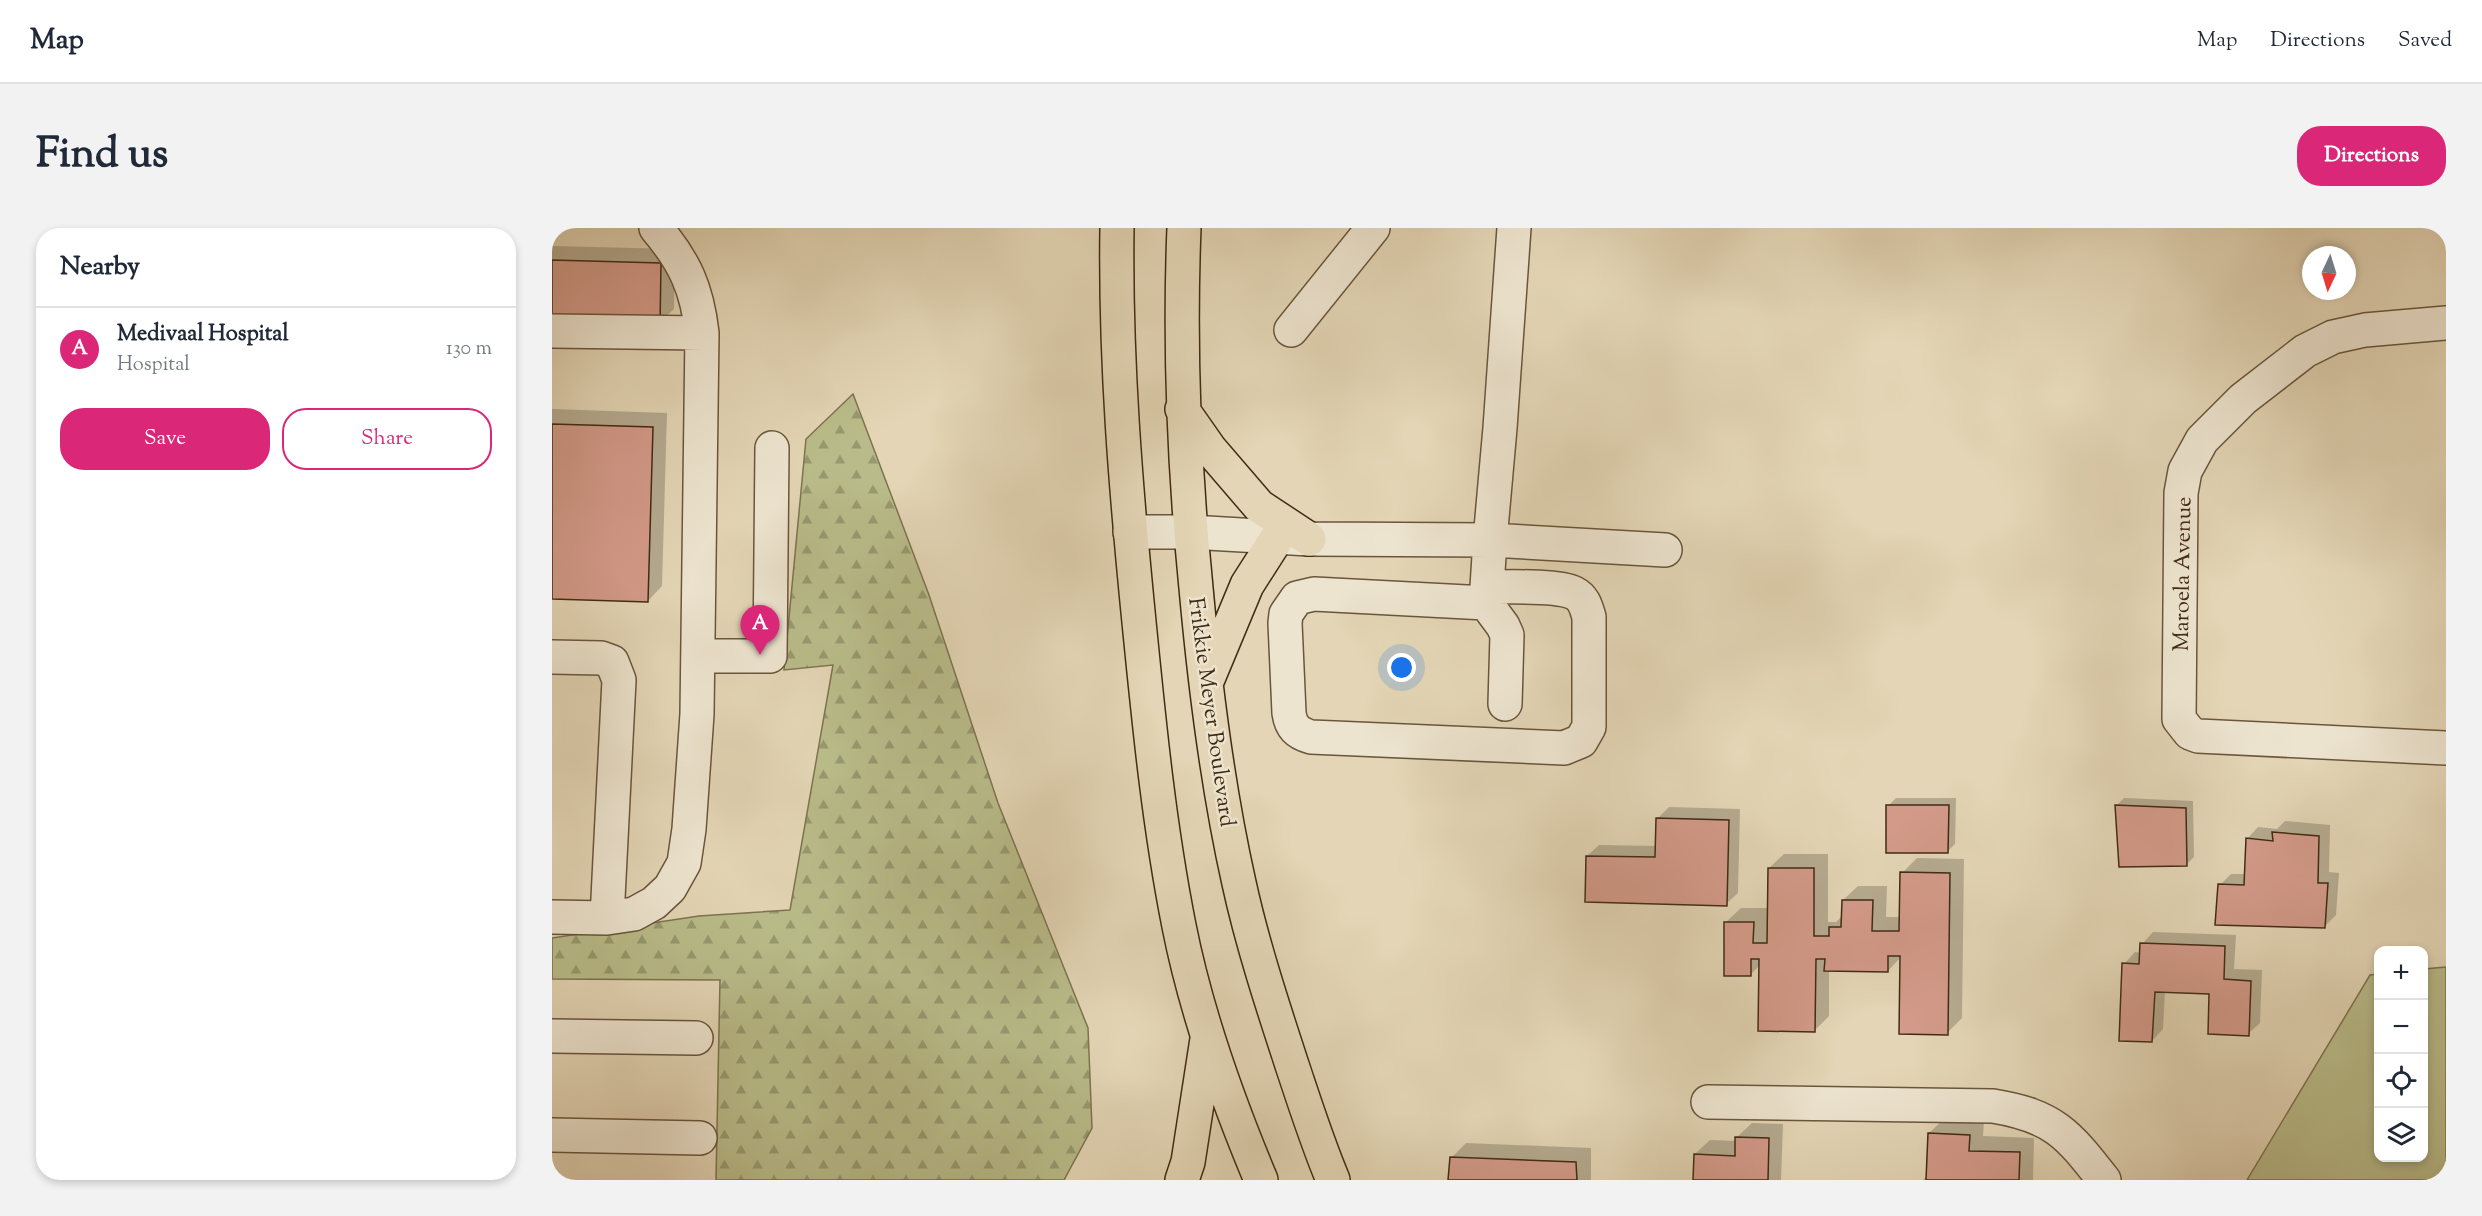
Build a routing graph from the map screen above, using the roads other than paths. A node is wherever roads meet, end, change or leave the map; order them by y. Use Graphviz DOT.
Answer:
graph roads {
  1 [pos="656,228"];
  2 [pos="1117,228"];
  3 [pos="1184,228"];
  4 [pos="1373,228"];
  5 [pos="1514,228"];
  6 [pos="2446,323"];
  7 [pos="1291,330"];
  8 [pos="552,331"];
  9 [pos="702,333"];
  10 [pos="1182,410"];
  11 [pos="772,448"];
  12 [pos="1130,532"];
  13 [pos="1190,532"];
  14 [pos="1293,539"];
  15 [pos="1490,540"];
  16 [pos="1665,550"];
  17 [pos="1486,595"];
  18 [pos="698,656"];
  19 [pos="552,657"];
  20 [pos="1205,688"];
  21 [pos="1505,704"];
  22 [pos="2446,748"];
  23 [pos="552,917"];
  24 [pos="607,918"];
  25 [pos="1208,1035"];
  26 [pos="552,1036"];
  27 [pos="696,1038"];
  28 [pos="1708,1102"];
  29 [pos="552,1135"];
  30 [pos="700,1138"];
  31 [pos="1182,1180"];
  32 [pos="1261,1180"];
  33 [pos="1333,1180"];
  34 [pos="2104,1180"];
  1 -- 9 [label="street"];
  2 -- 12 [label="main road"];
  3 -- 10 [label="main road, Frikkie Meyer Boulevard"];
  4 -- 7 [label="street"];
  5 -- 15 [label="street"];
  6 -- 22 [label="street, Maroela Avenue"];
  8 -- 9 [label="street"];
  9 -- 18 [label="street"];
  10 -- 13 [label="main road, Frikkie Meyer Boulevard"];
  10 -- 14 [label="main road"];
  11 -- 18 [label="street"];
  12 -- 13 [label="street"];
  12 -- 25 [label="main road"];
  13 -- 14 [label="street"];
  13 -- 20 [label="main road, Frikkie Meyer Boulevard"];
  14 -- 15 [label="street"];
  14 -- 20 [label="main road"];
  15 -- 16 [label="street"];
  15 -- 17 [label="street"];
  17 -- 17 [label="street"];
  17 -- 21 [label="street"];
  18 -- 24 [label="street"];
  19 -- 24 [label="street"];
  20 -- 33 [label="main road, Frikkie Meyer Boulevard"];
  23 -- 24 [label="street"];
  25 -- 31 [label="main road"];
  25 -- 32 [label="main road"];
  26 -- 27 [label="street"];
  28 -- 34 [label="street"];
  29 -- 30 [label="street"];
}
